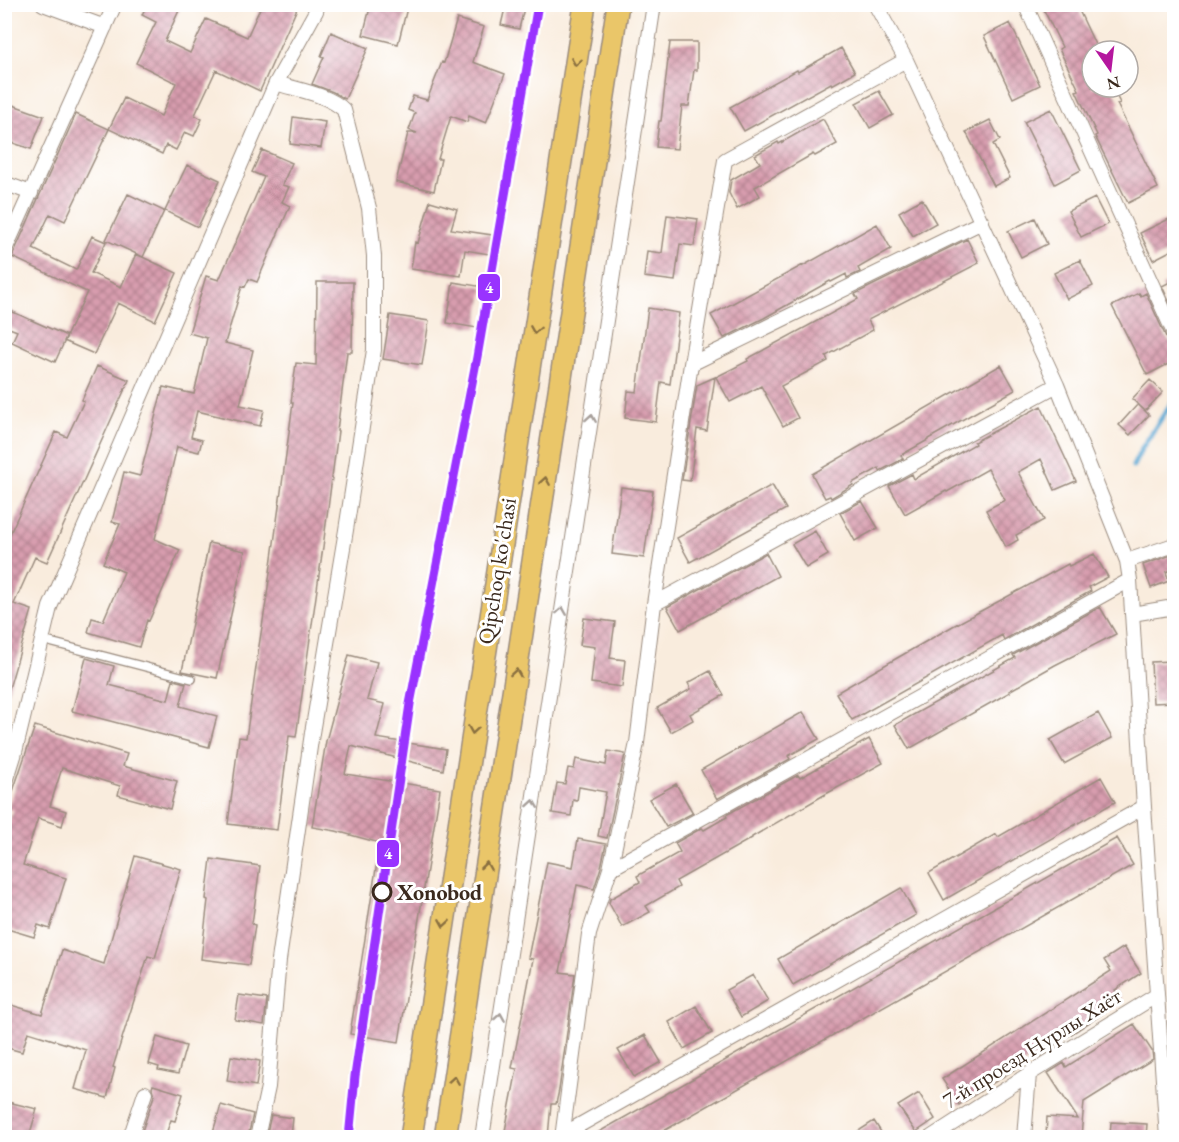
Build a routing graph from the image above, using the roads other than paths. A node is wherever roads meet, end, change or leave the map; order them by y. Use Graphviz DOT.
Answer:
graph roads {
  1 [pos="43,4"];
  2 [pos="115,4"];
  3 [pos="318,4"];
  4 [pos="585,4"];
  5 [pos="618,4"];
  6 [pos="654,4"];
  7 [pos="1025,4"];
  8 [pos="879,6"];
  9 [pos="105,27"];
  10 [pos="906,60"];
  11 [pos="276,83"];
  12 [pos="4,183"];
  13 [pos="31,193"];
  14 [pos="982,222"];
  15 [pos="4,252"];
  16 [pos="1174,333"];
  17 [pos="691,364"];
  18 [pos="1057,385"];
  19 [pos="1174,545"];
  20 [pos="1127,561"];
  21 [pos="1130,580"];
  22 [pos="654,604"];
  23 [pos="1174,607"];
  24 [pos="1132,614"];
  25 [pos="42,640"];
  26 [pos="192,679"];
  27 [pos="4,788"];
  28 [pos="1144,807"];
  29 [pos="610,869"];
  30 [pos="1157,995"];
  31 [pos="1029,1074"];
  32 [pos="145,1093"];
  33 [pos="562,1136"];
  34 [pos="130,1137"];
  35 [pos="257,1137"];
  36 [pos="411,1137"];
  37 [pos="445,1137"];
  38 [pos="482,1137"];
  39 [pos="930,1137"];
  40 [pos="1024,1137"];
  41 [pos="1167,1137"];
  1 -- 9 [label="street"];
  2 -- 9 [label="street"];
  3 -- 11 [label="street"];
  4 -- 36 [label="main road, Qipchoq ko'chasi, one-way"];
  37 -- 5 [label="main road, Qipchoq ko'chasi, one-way"];
  38 -- 6 [label="street, one-way"];
  7 -- 16 [label="street"];
  8 -- 10 [label="street"];
  9 -- 13 [label="street"];
  10 -- 14 [label="street"];
  10 -- 17 [label="street"];
  11 -- 25 [label="street"];
  11 -- 35 [label="street"];
  12 -- 13 [label="street"];
  13 -- 15 [label="street"];
  14 -- 17 [label="street"];
  14 -- 18 [label="street"];
  17 -- 22 [label="street"];
  18 -- 20 [label="street"];
  18 -- 22 [label="street"];
  19 -- 20 [label="street"];
  20 -- 21 [label="street"];
  21 -- 24 [label="street"];
  21 -- 29 [label="street"];
  22 -- 29 [label="street"];
  23 -- 24 [label="street"];
  24 -- 28 [label="street"];
  25 -- 26 [label="lane"];
  25 -- 27 [label="street"];
  28 -- 30 [label="street"];
  28 -- 33 [label="street"];
  29 -- 33 [label="street"];
  30 -- 31 [label="street, 7-й проезд Нурлы Хаёт"];
  30 -- 41 [label="street"];
  31 -- 39 [label="street, 7-й проезд Нурлы Хаёт"];
  31 -- 40 [label="street"];
  32 -- 34 [label="street"];
}
